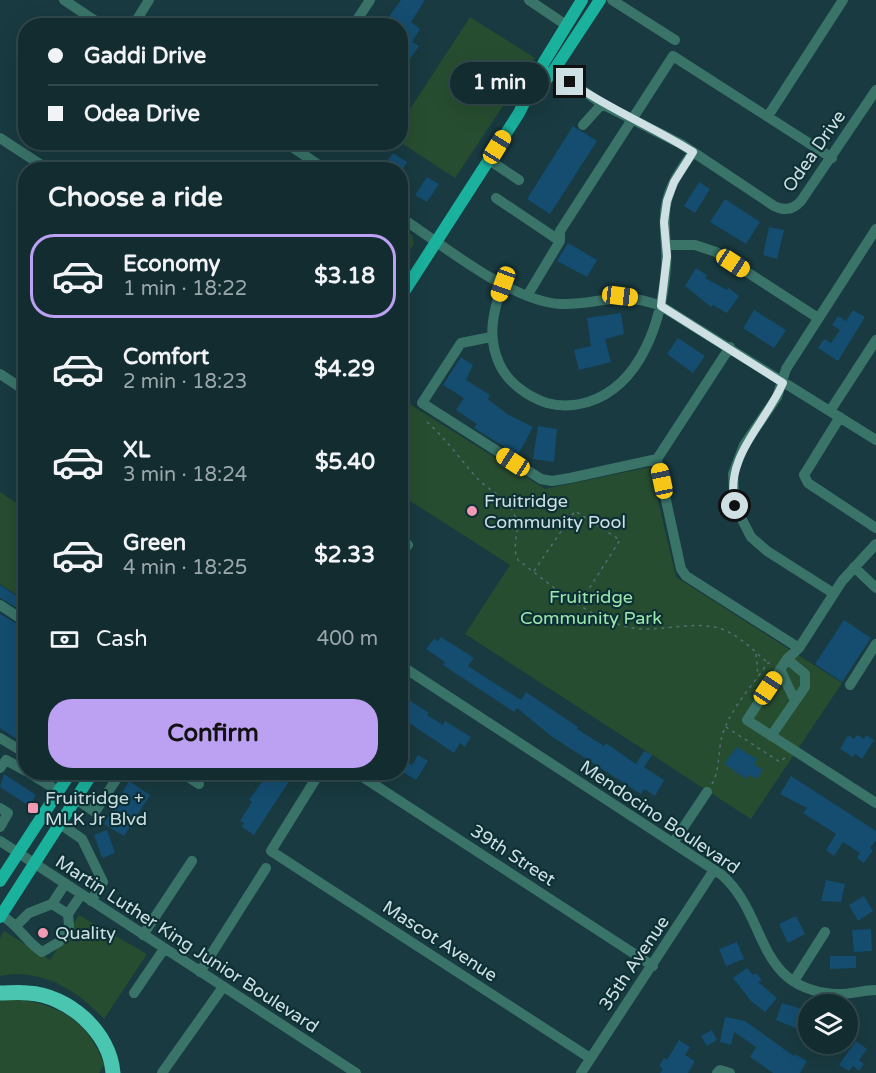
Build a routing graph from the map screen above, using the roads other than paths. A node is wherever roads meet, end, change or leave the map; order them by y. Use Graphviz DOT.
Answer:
graph roads {
  1 [pos="64,0"];
  2 [pos="149,0"];
  3 [pos="370,0"];
  4 [pos="530,0"];
  5 [pos="582,0"];
  6 [pos="600,0"];
  7 [pos="612,0"];
  8 [pos="843,0"];
  9 [pos="91,18"];
  10 [pos="138,18"];
  11 [pos="358,18"];
  12 [pos="566,25"];
  13 [pos="675,40"];
  14 [pos="554,70"];
  15 [pos="876,90"];
  16 [pos="602,104"];
  17 [pos="519,113"];
  18 [pos="768,116"];
  19 [pos="632,117"];
  20 [pos="583,126"];
  21 [pos="0,138"];
  22 [pos="18,150"];
  23 [pos="18,150"];
  24 [pos="297,150"];
  25 [pos="693,152"];
  26 [pos="832,158"];
  27 [pos="489,160"];
  28 [pos="37,162"];
  29 [pos="314,162"];
  30 [pos="519,180"];
  31 [pos="496,198"];
  32 [pos="408,222"];
  33 [pos="876,229"];
  34 [pos="437,241"];
  35 [pos="560,241"];
  36 [pos="667,245"];
  37 [pos="503,284"];
  38 [pos="408,286"];
  39 [pos="527,296"];
  40 [pos="661,306"];
  41 [pos="818,318"];
  42 [pos="491,337"];
  43 [pos="876,340"];
  44 [pos="730,347"];
  45 [pos="0,374"];
  46 [pos="783,383"];
  47 [pos="18,386"];
  48 [pos="835,414"];
  49 [pos="876,441"];
  50 [pos="657,459"];
  51 [pos="876,528"];
  52 [pos="876,544"];
  53 [pos="854,567"];
  54 [pos="876,587"];
  55 [pos="833,593"];
  56 [pos="0,605"];
  57 [pos="18,617"];
  58 [pos="876,644"];
  59 [pos="790,657"];
  60 [pos="408,670"];
  61 [pos="850,685"];
  62 [pos="795,701"];
  63 [pos="771,736"];
  64 [pos="0,738"];
  65 [pos="18,749"];
  66 [pos="18,767"];
  67 [pos="0,768"];
  68 [pos="40,780"];
  69 [pos="66,780"];
  70 [pos="88,780"];
  71 [pos="117,780"];
  72 [pos="193,780"];
  73 [pos="315,780"];
  74 [pos="367,780"];
  75 [pos="199,784"];
  76 [pos="58,791"];
  77 [pos="707,792"];
  78 [pos="76,799"];
  79 [pos="876,803"];
  80 [pos="0,808"];
  81 [pos="60,824"];
  82 [pos="0,827"];
  83 [pos="0,842"];
  84 [pos="673,843"];
  85 [pos="18,852"];
  86 [pos="192,861"];
  87 [pos="34,864"];
  88 [pos="266,868"];
  89 [pos="714,870"];
  90 [pos="0,881"];
  91 [pos="65,884"];
  92 [pos="86,898"];
  93 [pos="52,904"];
  94 [pos="68,914"];
  95 [pos="1,916"];
  96 [pos="18,925"];
  97 [pos="825,932"];
  98 [pos="143,935"];
  99 [pos="164,949"];
  100 [pos="653,966"];
  101 [pos="200,972"];
  102 [pos="794,981"];
  103 [pos="223,987"];
  104 [pos="876,990"];
  105 [pos="0,993"];
  106 [pos="134,993"];
  107 [pos="590,1058"];
  108 [pos="114,1073"];
  109 [pos="162,1073"];
  110 [pos="356,1073"];
  111 [pos="580,1073"];
  1 -- 9 [label="street"];
  2 -- 10 [label="street"];
  3 -- 11 [label="street"];
  4 -- 12 [label="street"];
  5 -- 12 [label="main road"];
  6 -- 14 [label="main road"];
  7 -- 13 [label="street"];
  8 -- 18 [label="street"];
  12 -- 17 [label="main road"];
  14 -- 16 [label="street, Odea Drive"];
  14 -- 17 [label="main road"];
  15 -- 26 [label="street, Odea Drive"];
  16 -- 19 [label="street, Odea Drive"];
  16 -- 20 [label="street"];
  17 -- 27 [label="main road"];
  18 -- 19 [label="street"];
  18 -- 26 [label="street"];
  19 -- 25 [label="street, Odea Drive"];
  19 -- 35 [label="street"];
  21 -- 22 [label="street"];
  23 -- 28 [label="street"];
  24 -- 29 [label="street"];
  25 -- 26 [label="street, Odea Drive"];
  25 -- 36 [label="street"];
  27 -- 30 [label="street"];
  27 -- 34 [label="main road"];
  31 -- 35 [label="street"];
  32 -- 34 [label="street"];
  33 -- 41 [label="street"];
  34 -- 37 [label="street"];
  34 -- 38 [label="main road"];
  35 -- 39 [label="street"];
  36 -- 40 [label="street"];
  36 -- 41 [label="street"];
  37 -- 39 [label="street"];
  37 -- 42 [label="street"];
  39 -- 40 [label="street"];
  40 -- 42 [label="street"];
  40 -- 44 [label="street"];
  41 -- 46 [label="street"];
  42 -- 50 [label="street"];
  43 -- 48 [label="street"];
  44 -- 46 [label="street"];
  44 -- 50 [label="street"];
  45 -- 47 [label="street"];
  46 -- 48 [label="street"];
  46 -- 55 [label="street"];
  48 -- 49 [label="street"];
  48 -- 51 [label="street"];
  50 -- 59 [label="street"];
  52 -- 53 [label="street"];
  53 -- 54 [label="street"];
  53 -- 55 [label="street"];
  55 -- 59 [label="street"];
  56 -- 57 [label="street"];
  58 -- 61 [label="street"];
  59 -- 62 [label="street"];
  59 -- 62 [label="street"];
  59 -- 63 [label="street"];
  60 -- 84 [label="street, Mendocino Boulevard"];
  62 -- 63 [label="street"];
  63 -- 79 [label="street"];
  64 -- 65 [label="street"];
  66 -- 67 [label="street"];
  68 -- 76 [label="street"];
  69 -- 76 [label="main road"];
  70 -- 78 [label="main road"];
  71 -- 78 [label="street"];
  72 -- 75 [label="street"];
  73 -- 107 [label="street, Mascot Avenue"];
  74 -- 100 [label="street, 39th Street"];
  76 -- 85 [label="main road"];
  77 -- 84 [label="street"];
  78 -- 81 [label="main road"];
  80 -- 82 [label="street"];
  81 -- 87 [label="main road"];
  81 -- 92 [label="street"];
  83 -- 85 [label="street, Martin Luther King Junior Boulevard"];
  84 -- 89 [label="street, Mendocino Boulevard"];
  85 -- 87 [label="street, Martin Luther King Junior Boulevard"];
  85 -- 90 [label="main road"];
  86 -- 98 [label="street"];
  87 -- 91 [label="street, Martin Luther King Junior Boulevard"];
  87 -- 95 [label="main road"];
  88 -- 101 [label="street"];
  89 -- 100 [label="street, 35th Avenue"];
  89 -- 102 [label="street, Mendocino Boulevard"];
  91 -- 92 [label="street, Martin Luther King Junior Boulevard"];
  91 -- 93 [label="street"];
  92 -- 94 [label="street"];
  92 -- 98 [label="street, Martin Luther King Junior Boulevard"];
  93 -- 94 [label="street"];
  93 -- 96 [label="street"];
  94 -- 96 [label="street"];
  95 -- 96 [label="street"];
  97 -- 102 [label="street"];
  98 -- 99 [label="street, Martin Luther King Junior Boulevard"];
  99 -- 101 [label="street, Martin Luther King Junior Boulevard"];
  99 -- 106 [label="street"];
  100 -- 107 [label="street, 35th Avenue"];
  101 -- 103 [label="street, Martin Luther King Junior Boulevard"];
  102 -- 104 [label="street, Mendocino Boulevard"];
  103 -- 109 [label="street"];
  103 -- 110 [label="street, Martin Luther King Junior Boulevard"];
  105 -- 108 [label="highway"];
  107 -- 111 [label="street, 35th Avenue"];
}
